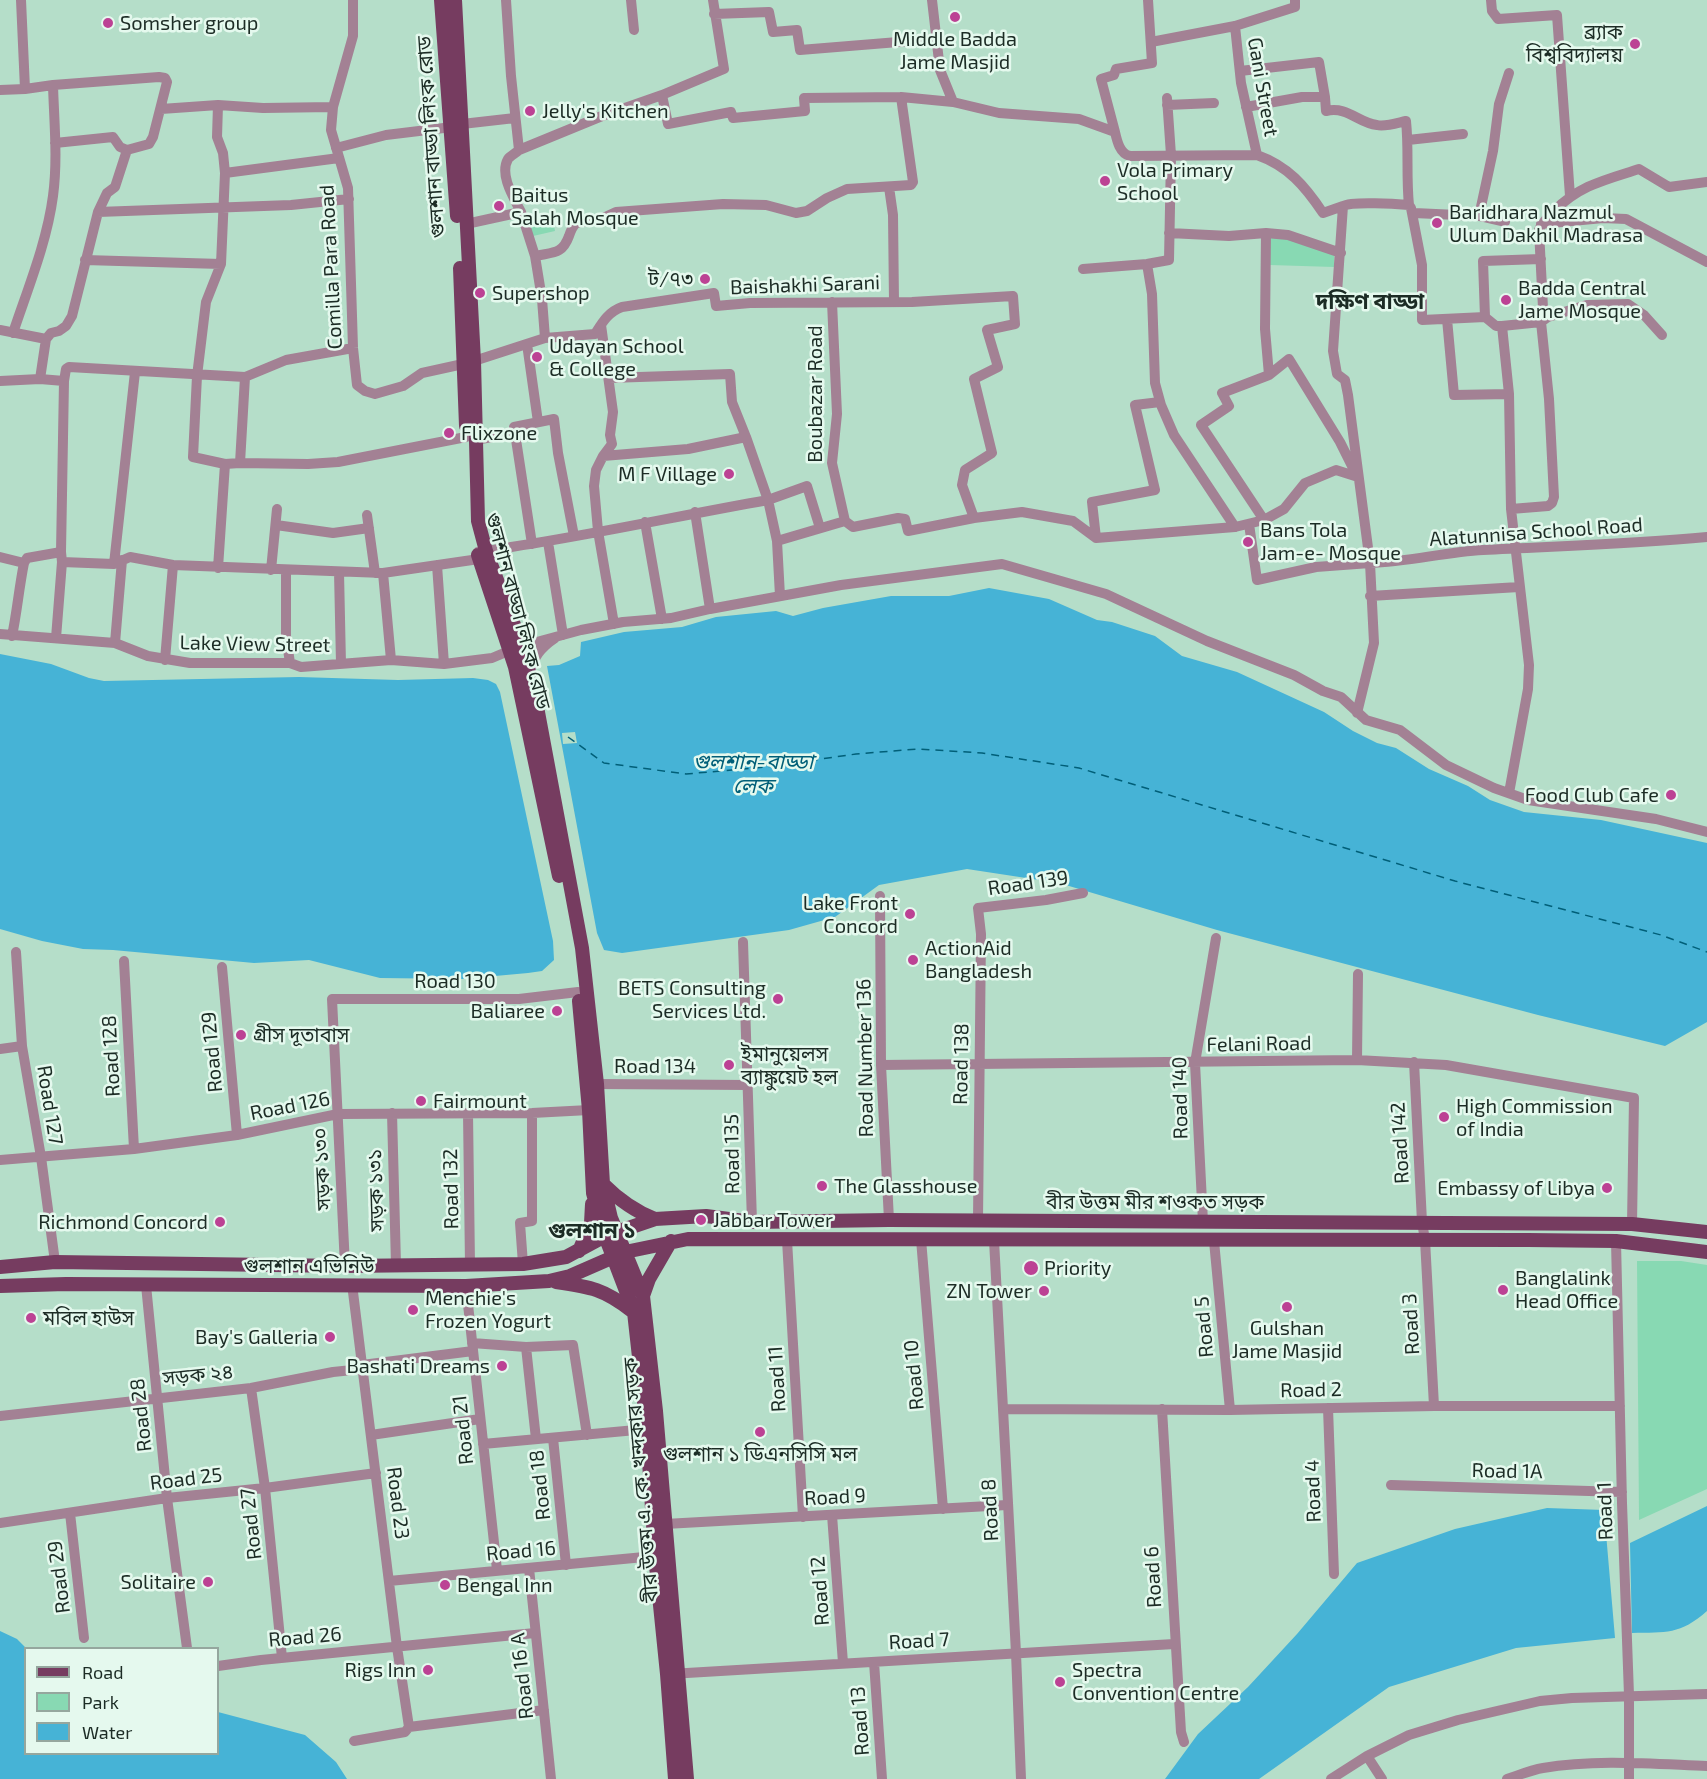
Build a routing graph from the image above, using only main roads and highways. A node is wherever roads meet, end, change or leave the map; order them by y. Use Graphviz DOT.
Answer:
graph roads {
  1 [pos="441,0"];
  2 [pos="455,0"];
  3 [pos="457,126"];
  4 [pos="469,363"];
  5 [pos="516,648"];
  6 [pos="598,1189"];
  7 [pos="655,1220"];
  8 [pos="978,1220"];
  9 [pos="1707,1233"];
  10 [pos="611,1234"];
  11 [pos="994,1240"];
  12 [pos="671,1241"];
  13 [pos="579,1251"];
  14 [pos="1707,1252"];
  15 [pos="619,1255"];
  16 [pos="0,1267"];
  17 [pos="549,1281"];
  18 [pos="0,1286"];
  19 [pos="643,1296"];
  20 [pos="634,1312"];
  21 [pos="673,1674"];
  22 [pos="675,1779"];
  23 [pos="687,1779"];
  1 -- 3 [label="main road, গুলশান বাড্ডা লিংক রোড"];
  2 -- 3 [label="main road, গুলশান বাড্ডা লিংক রোড"];
  3 -- 4 [label="main road, গুলশান বাড্ডা লিংক রোড"];
  3 -- 4 [label="main road, গুলশান বাড্ডা লিংক রোড"];
  4 -- 5 [label="main road, গুলশান বাড্ডা লিংক রোড"];
  5 -- 6 [label="main road, গুলশান বাড্ডা লিংক রোড"];
  5 -- 6 [label="main road, গুলশান বাড্ডা লিংক রোড"];
  6 -- 7 [label="main road"];
  6 -- 10 [label="main road, বীর উত্তম এ. কে. খন্দকার সড়ক"];
  6 -- 13 [label="main road"];
  7 -- 8 [label="main road, বীর উত্তম মীর শওকত সড়ক"];
  7 -- 10 [label="main road, বীর উত্তম মীর শওকত সড়ক"];
  8 -- 9 [label="main road, বীর উত্তম মীর শওকত সড়ক"];
  8 -- 11 [label="main road"];
  10 -- 13 [label="main road, গুলশান এভিনিউ"];
  10 -- 15 [label="main road, বীর উত্তম এ. কে. খন্দকার সড়ক"];
  11 -- 12 [label="main road, বীর উত্তম মীর শওকত সড়ক"];
  11 -- 14 [label="main road, বীর উত্তম মীর শওকত সড়ক"];
  12 -- 15 [label="main road, বীর উত্তম মীর শওকত সড়ক"];
  12 -- 19 [label="main road"];
  13 -- 16 [label="main road, গুলশান এভিনিউ"];
  15 -- 17 [label="main road, গুলশান এভিনিউ"];
  15 -- 19 [label="main road, বীর উত্তম এ. কে. খন্দকার সড়ক"];
  15 -- 20 [label="main road, বীর উত্তম এ. কে. খন্দকার সড়ক"];
  17 -- 18 [label="main road, গুলশান এভিনিউ"];
  17 -- 20 [label="main road"];
  19 -- 21 [label="main road, বীর উত্তম এ. কে. খন্দকার সড়ক"];
  20 -- 21 [label="main road, বীর উত্তম এ. কে. খন্দকার সড়ক"];
  21 -- 22 [label="main road, বীর উত্তম এ. কে. খন্দকার সড়ক"];
  21 -- 23 [label="main road, বীর উত্তম এ. কে. খন্দকার সড়ক"];
}
